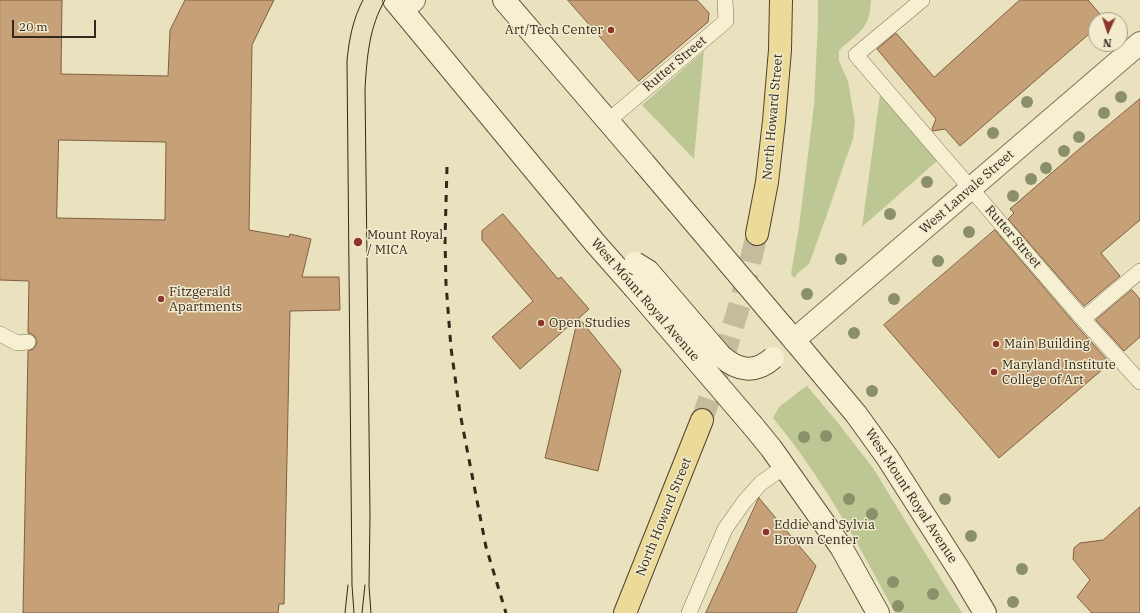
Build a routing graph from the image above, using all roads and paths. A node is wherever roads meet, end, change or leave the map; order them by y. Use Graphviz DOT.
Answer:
graph roads {
  1 [pos="504,0"];
  2 [pos="725,0"];
  3 [pos="781,0"];
  4 [pos="922,0"];
  5 [pos="404,3"];
  6 [pos="1140,43"];
  7 [pos="608,121"];
  8 [pos="971,188"];
  9 [pos="757,234"];
  10 [pos="595,243"];
  11 [pos="1140,271"];
  12 [pos="1084,319"];
  13 [pos="788,333"];
  14 [pos="0,334"];
  15 [pos="28,342"];
  16 [pos="1140,382"];
  17 [pos="702,420"];
  18 [pos="784,467"];
  19 [pos="625,613"];
  20 [pos="690,613"];
  21 [pos="878,613"];
  22 [pos="986,613"];
  1 -- 7 [label="main road, West Mount Royal Avenue"];
  2 -- 7 [label="lane, Rutter Street"];
  3 -- 9 [label="main road, North Howard Street"];
  4 -- 8 [label="lane, Rutter Street"];
  5 -- 10 [label="main road, West Mount Royal Avenue"];
  6 -- 8 [label="main road, West Lanvale Street"];
  7 -- 13 [label="main road, West Mount Royal Avenue, bridge"];
  8 -- 12 [label="lane, Rutter Street"];
  8 -- 13 [label="main road, West Lanvale Street"];
  10 -- 13 [label="main road, West Lanvale Street, bridge"];
  10 -- 18 [label="main road, West Mount Royal Avenue, bridge"];
  11 -- 12 [label="lane"];
  12 -- 16 [label="lane, Rutter Street"];
  13 -- 22 [label="main road, West Mount Royal Avenue"];
  14 -- 15 [label="lane"];
  17 -- 19 [label="main road, North Howard Street"];
  18 -- 20 [label="lane"];
  18 -- 21 [label="main road, West Mount Royal Avenue"];
}
